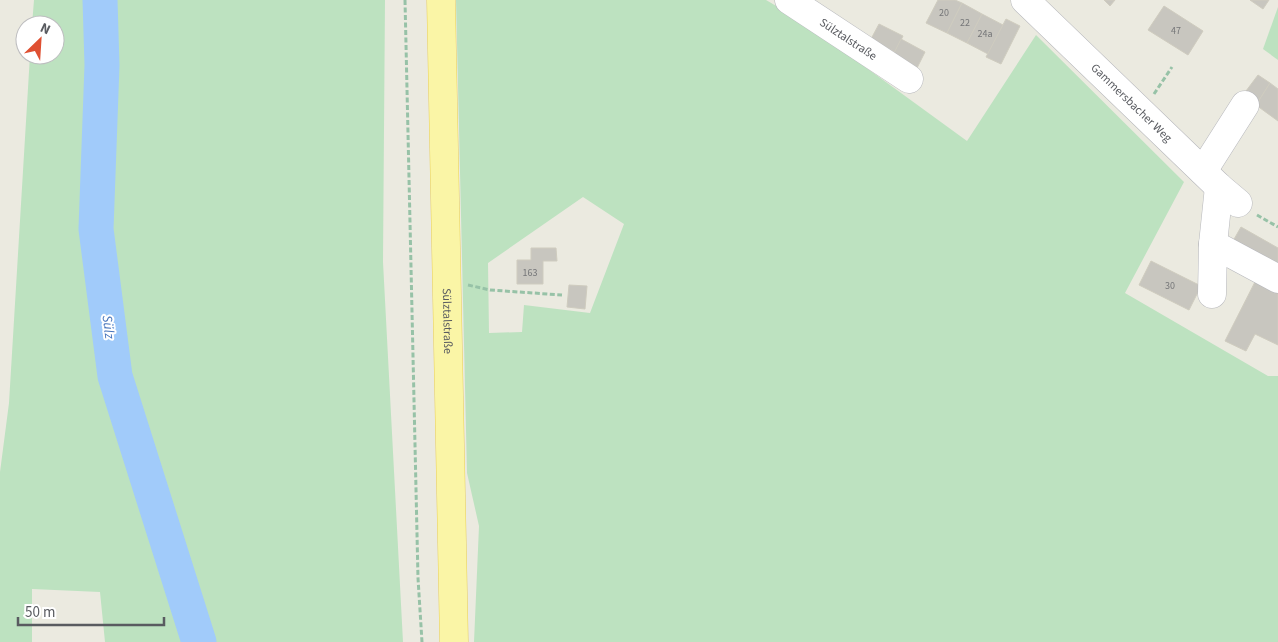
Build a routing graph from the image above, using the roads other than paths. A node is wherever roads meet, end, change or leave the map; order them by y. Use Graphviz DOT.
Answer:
graph roads {
  1 [pos="441,0"];
  2 [pos="789,0"];
  3 [pos="1025,0"];
  4 [pos="909,79"];
  5 [pos="1245,105"];
  6 [pos="1220,187"];
  7 [pos="1213,244"];
  8 [pos="1278,279"];
  9 [pos="1212,294"];
  10 [pos="454,642"];
  1 -- 10 [label="main road, Sülztalstraße"];
  2 -- 4 [label="street, Sülztalstraße"];
  3 -- 6 [label="street, Gammersbacher Weg"];
  5 -- 6 [label="street"];
  6 -- 7 [label="street"];
  7 -- 8 [label="street"];
  7 -- 9 [label="street"];
}
